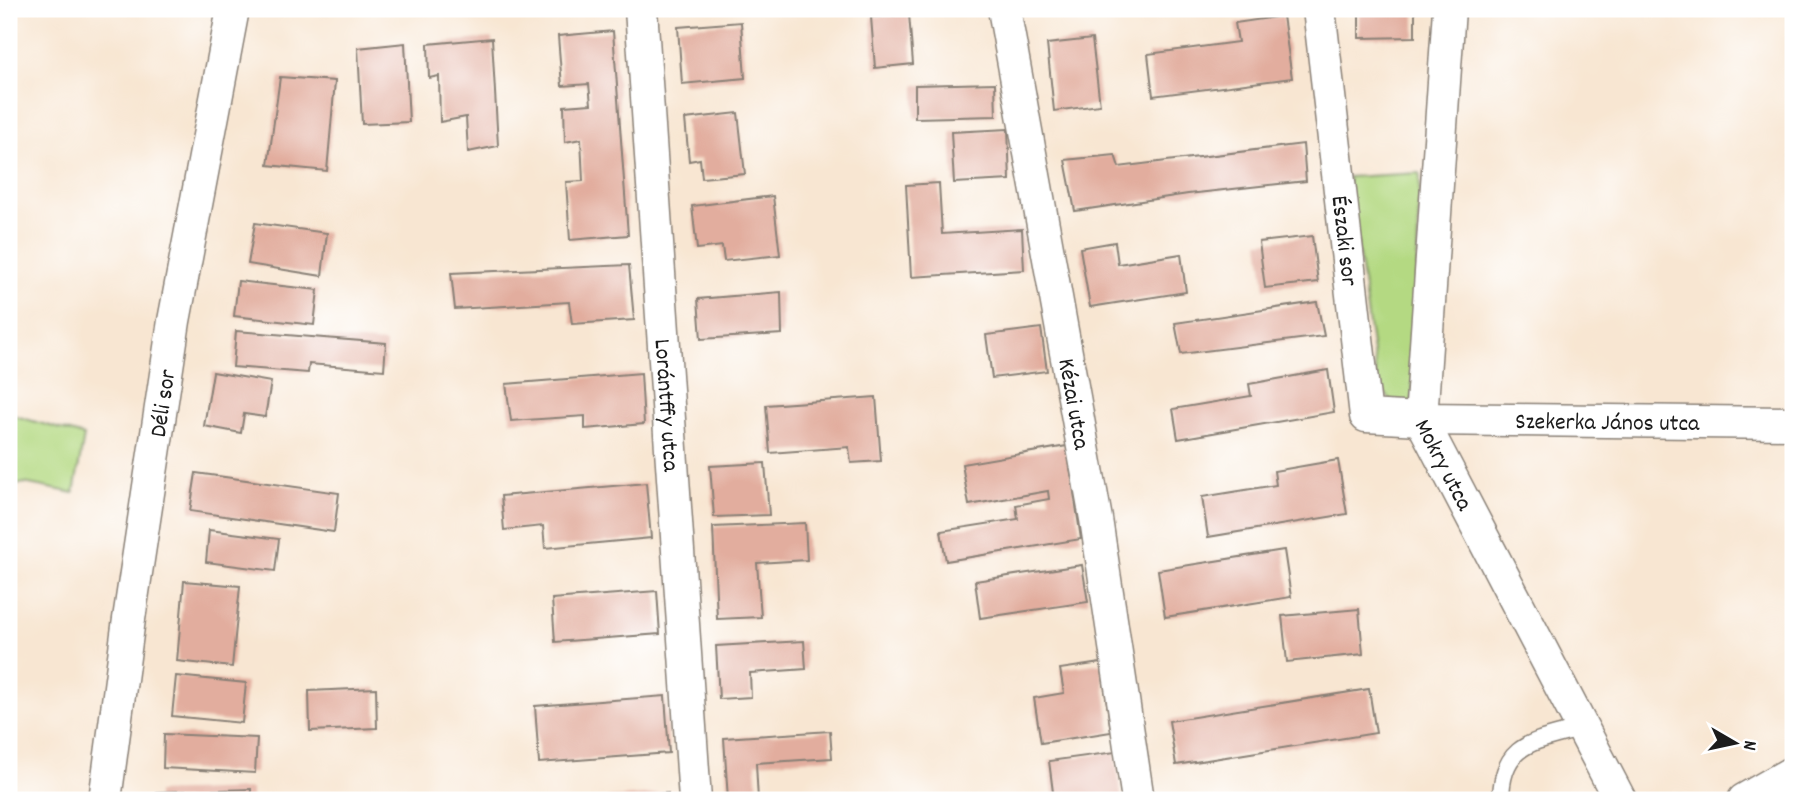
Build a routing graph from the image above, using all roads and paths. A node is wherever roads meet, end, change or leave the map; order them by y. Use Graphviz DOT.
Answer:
graph roads {
  1 [pos="233,9"];
  2 [pos="641,9"];
  3 [pos="1004,9"];
  4 [pos="1319,9"];
  5 [pos="1450,9"];
  6 [pos="1421,419"];
  7 [pos="1793,423"];
  8 [pos="1583,728"];
  9 [pos="1793,772"];
  10 [pos="105,800"];
  11 [pos="695,800"];
  12 [pos="1138,800"];
  13 [pos="1501,800"];
  14 [pos="1620,800"];
  15 [pos="1744,800"];
  1 -- 10 [label="street, Déli sor"];
  2 -- 11 [label="street, Lorántffy utca"];
  3 -- 12 [label="street, Kézai utca"];
  4 -- 6 [label="street, Északi sor"];
  5 -- 6 [label="street, Mokry utca"];
  6 -- 7 [label="street, Szekerka János utca"];
  6 -- 8 [label="street, Mokry utca"];
  8 -- 13 [label="lane"];
  8 -- 14 [label="street, Mokry utca"];
  9 -- 15 [label="street"];
}
